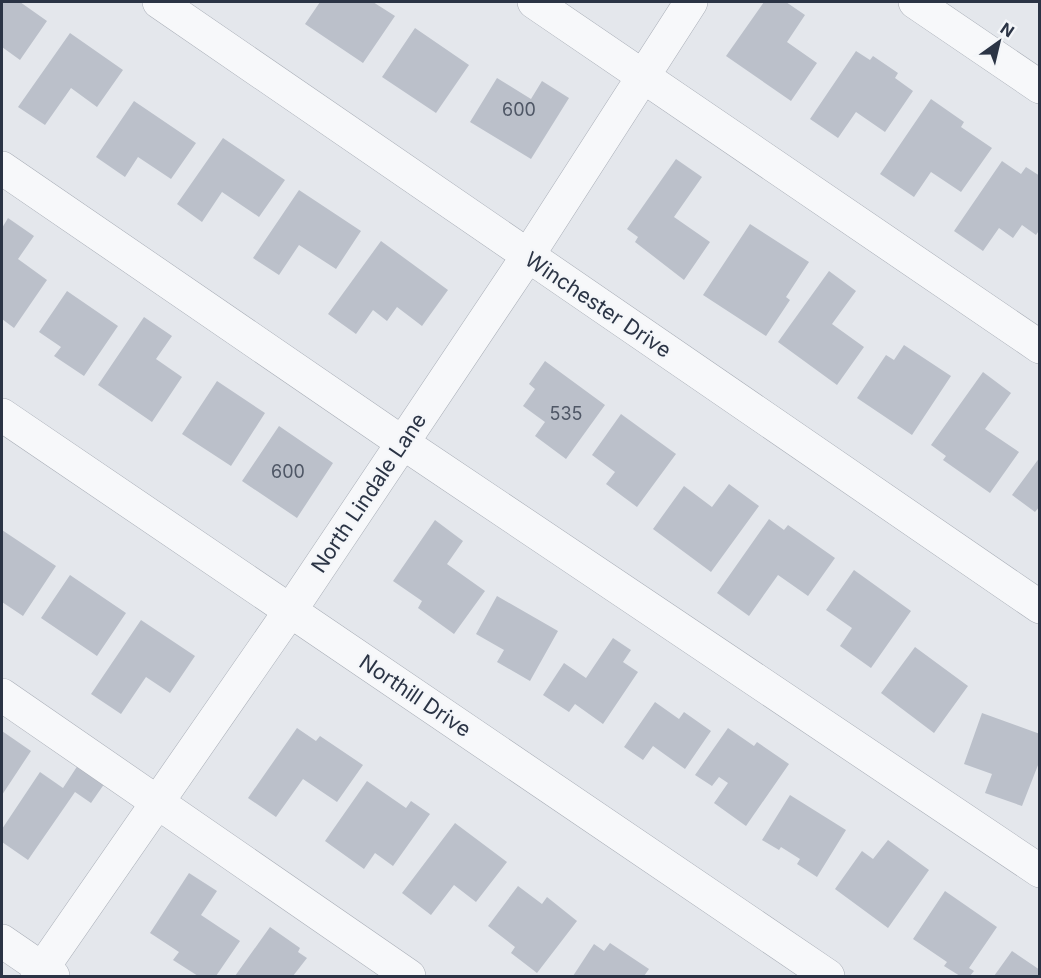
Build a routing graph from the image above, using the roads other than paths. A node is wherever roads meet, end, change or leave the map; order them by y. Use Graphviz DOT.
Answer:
graph roads {
  1 [pos="159,2"];
  2 [pos="534,2"];
  3 [pos="691,2"];
  4 [pos="915,2"];
  5 [pos="643,76"];
  6 [pos="1040,87"];
  7 [pos="2,168"];
  8 [pos="527,257"];
  9 [pos="1040,347"];
  10 [pos="2,415"];
  11 [pos="403,443"];
  12 [pos="1040,607"];
  13 [pos="290,611"];
  14 [pos="2,695"];
  15 [pos="157,803"];
  16 [pos="1040,871"];
  17 [pos="2,941"];
  18 [pos="44,974"];
  19 [pos="409,976"];
  20 [pos="828,976"];
  1 -- 8 [label="street, Winchester Drive"];
  2 -- 5 [label="street"];
  3 -- 5 [label="street, North Lindale Lane"];
  4 -- 6 [label="street"];
  5 -- 8 [label="street, North Lindale Lane"];
  5 -- 9 [label="street"];
  7 -- 11 [label="street"];
  8 -- 11 [label="street, North Lindale Lane"];
  8 -- 12 [label="street, Winchester Drive"];
  10 -- 13 [label="street, Northill Drive"];
  11 -- 13 [label="street, North Lindale Lane"];
  11 -- 16 [label="street"];
  13 -- 15 [label="street, North Lindale Lane"];
  13 -- 20 [label="street, Northill Drive"];
  14 -- 15 [label="street"];
  15 -- 18 [label="street, North Lindale Lane"];
  15 -- 19 [label="street"];
  17 -- 18 [label="street"];
}
